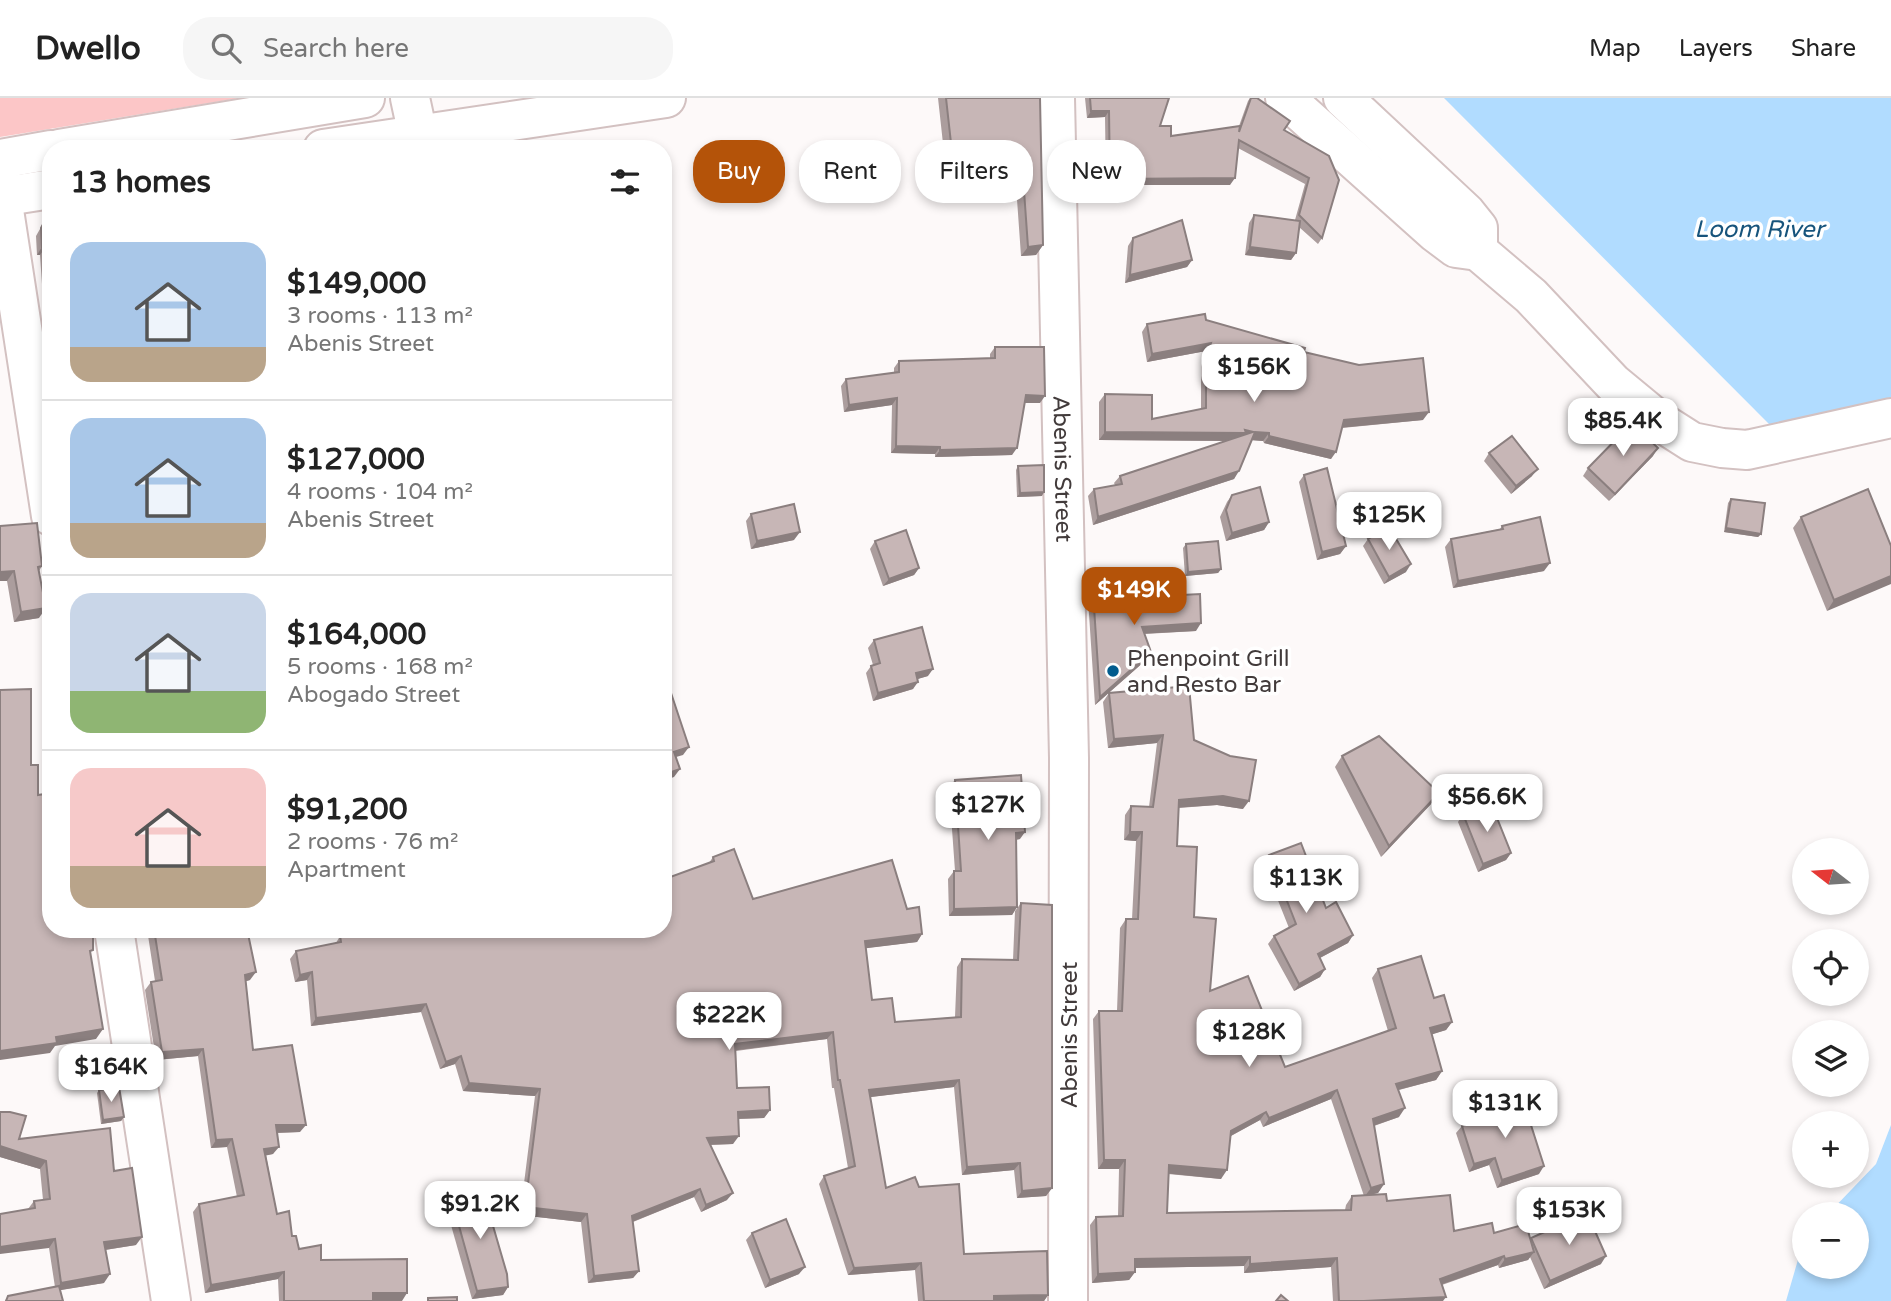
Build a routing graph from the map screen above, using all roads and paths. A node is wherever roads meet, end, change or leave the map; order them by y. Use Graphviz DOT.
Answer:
graph roads {
  1 [pos="365,98"];
  2 [pos="410,98"];
  3 [pos="666,98"];
  4 [pos="1055,98"];
  5 [pos="1285,98"];
  6 [pos="1343,98"];
  7 [pos="113,140"];
  8 [pos="419,140"];
  9 [pos="430,140"];
  10 [pos="42,152"];
  11 [pos="0,159"];
  12 [pos="42,190"];
  13 [pos="1,193"];
  14 [pos="1478,251"];
  15 [pos="1891,418"];
  16 [pos="42,458"];
  17 [pos="115,938"];
  18 [pos="171,1301"];
  19 [pos="1068,1301"];
  1 -- 7 [label="street"];
  2 -- 8 [label="street"];
  3 -- 9 [label="street"];
  4 -- 19 [label="street, Abenis Street"];
  5 -- 14 [label="street"];
  6 -- 14 [label="street"];
  10 -- 11 [label="street"];
  12 -- 13 [label="street"];
  13 -- 16 [label="street"];
  14 -- 15 [label="street"];
  17 -- 18 [label="street"];
}
